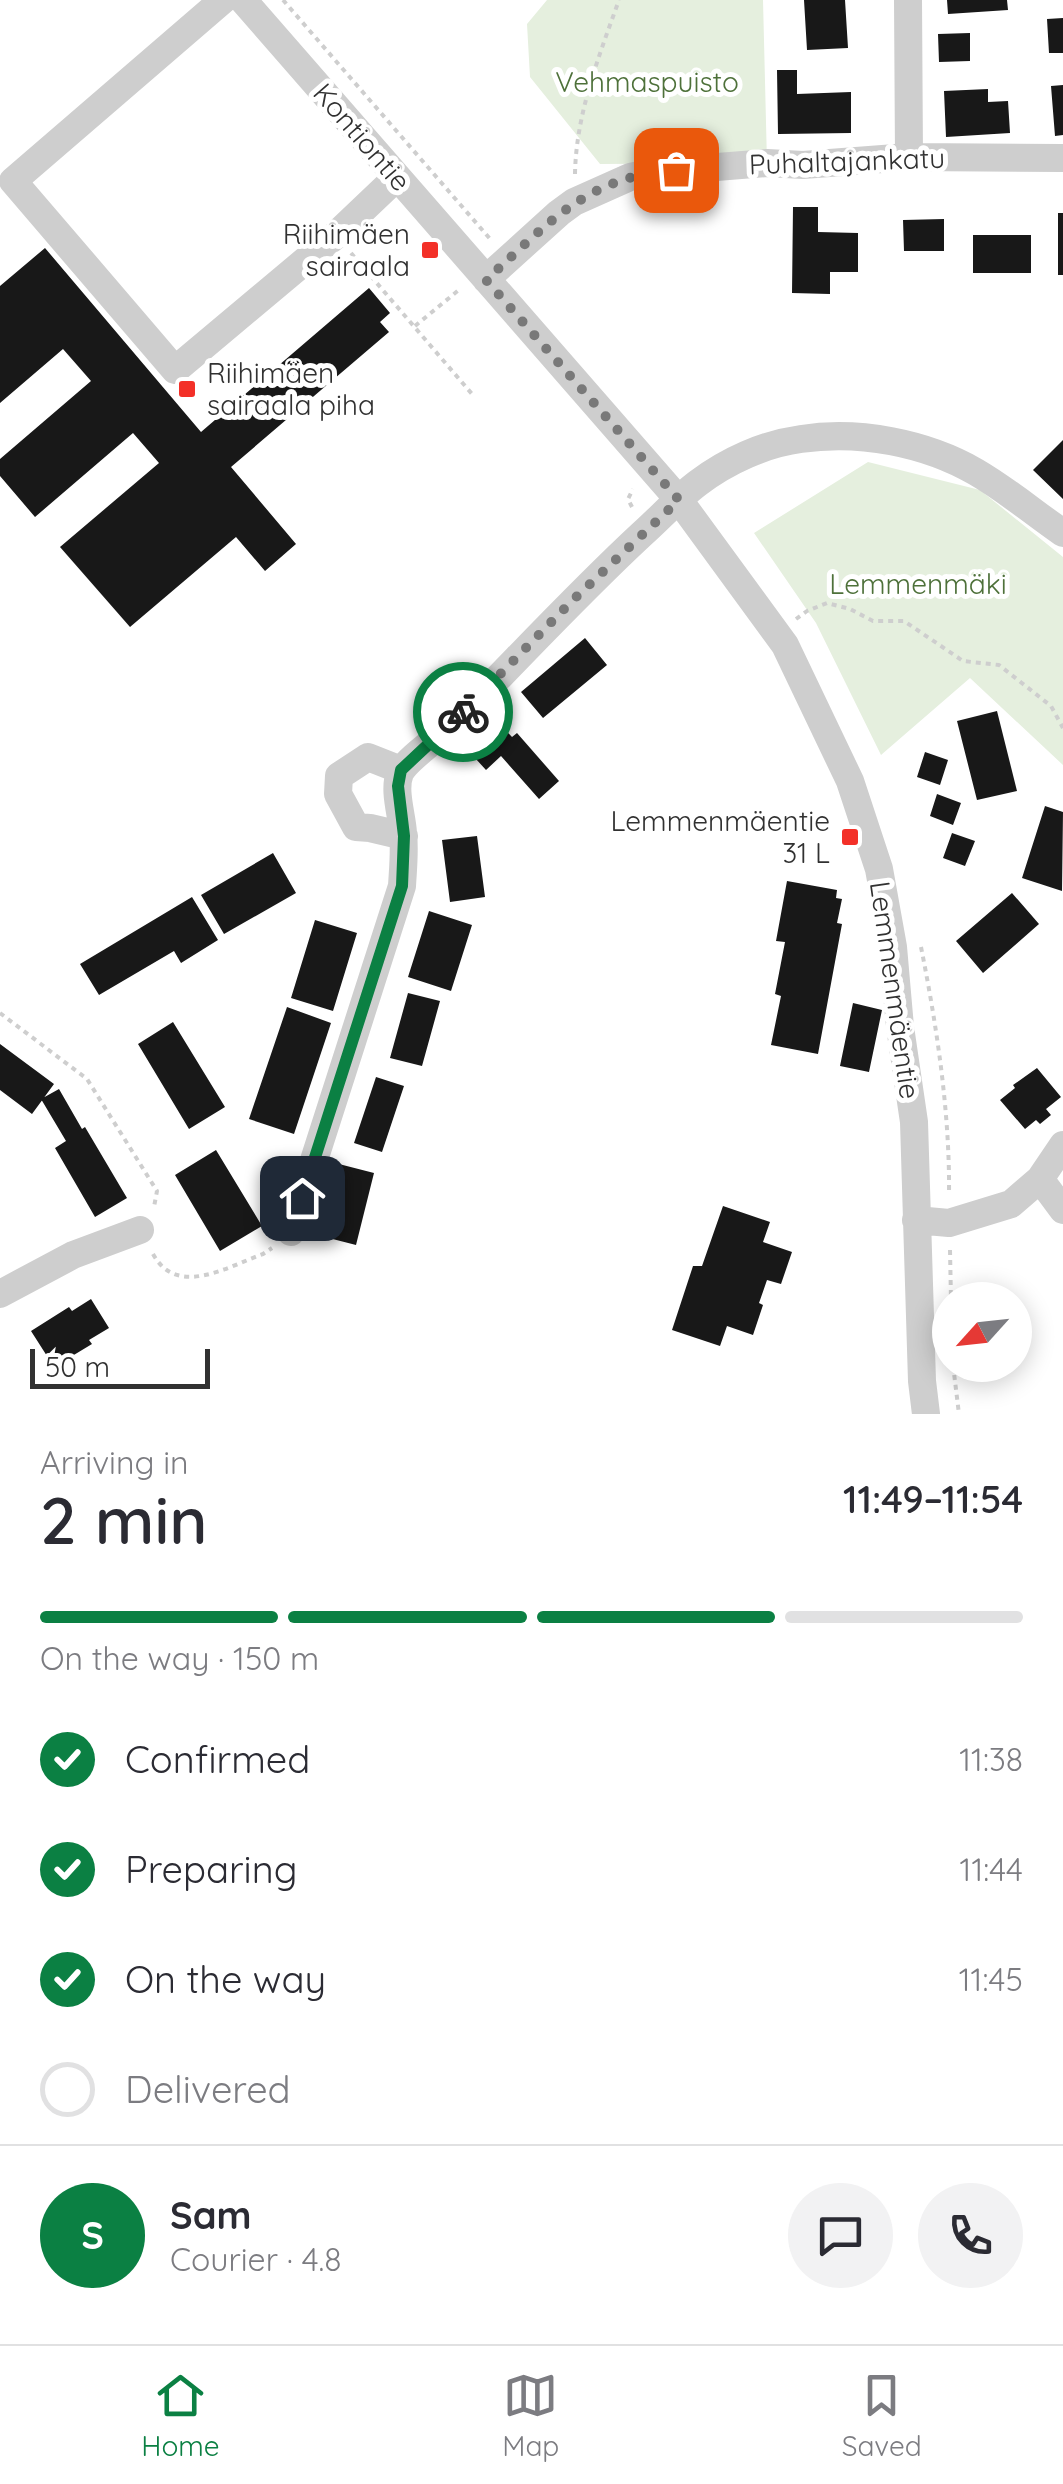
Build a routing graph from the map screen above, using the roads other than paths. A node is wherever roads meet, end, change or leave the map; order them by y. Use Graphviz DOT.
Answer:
graph roads {
  1 [pos="222,0"];
  2 [pos="243,0"];
  3 [pos="908,0"];
  4 [pos="909,157"];
  5 [pos="1063,158"];
  6 [pos="397,177"];
  7 [pos="475,283"];
  8 [pos="679,500"];
  9 [pos="1063,533"];
  10 [pos="401,770"];
  11 [pos="404,836"];
  12 [pos="1063,1145"];
  13 [pos="1040,1179"];
  14 [pos="1063,1210"];
  15 [pos="916,1220"];
  16 [pos="140,1230"];
  17 [pos="291,1232"];
  18 [pos="0,1294"];
  19 [pos="926,1414"];
  1 -- 6 [label="street"];
  2 -- 6 [label="street, Kontiontie"];
  3 -- 4 [label="street"];
  4 -- 5 [label="street, Puhaltajankatu"];
  4 -- 7 [label="street, Puhaltajankatu"];
  6 -- 7 [label="street, Kontiontie"];
  7 -- 8 [label="street, Kontiontie"];
  8 -- 9 [label="street"];
  8 -- 10 [label="street"];
  8 -- 15 [label="street, Lemmenmäentie"];
  10 -- 11 [label="street"];
  10 -- 11 [label="street"];
  11 -- 17 [label="street"];
  12 -- 13 [label="street"];
  13 -- 14 [label="street"];
  13 -- 15 [label="street"];
  15 -- 19 [label="street, Lemmenmäentie"];
  16 -- 18 [label="street"];
}
